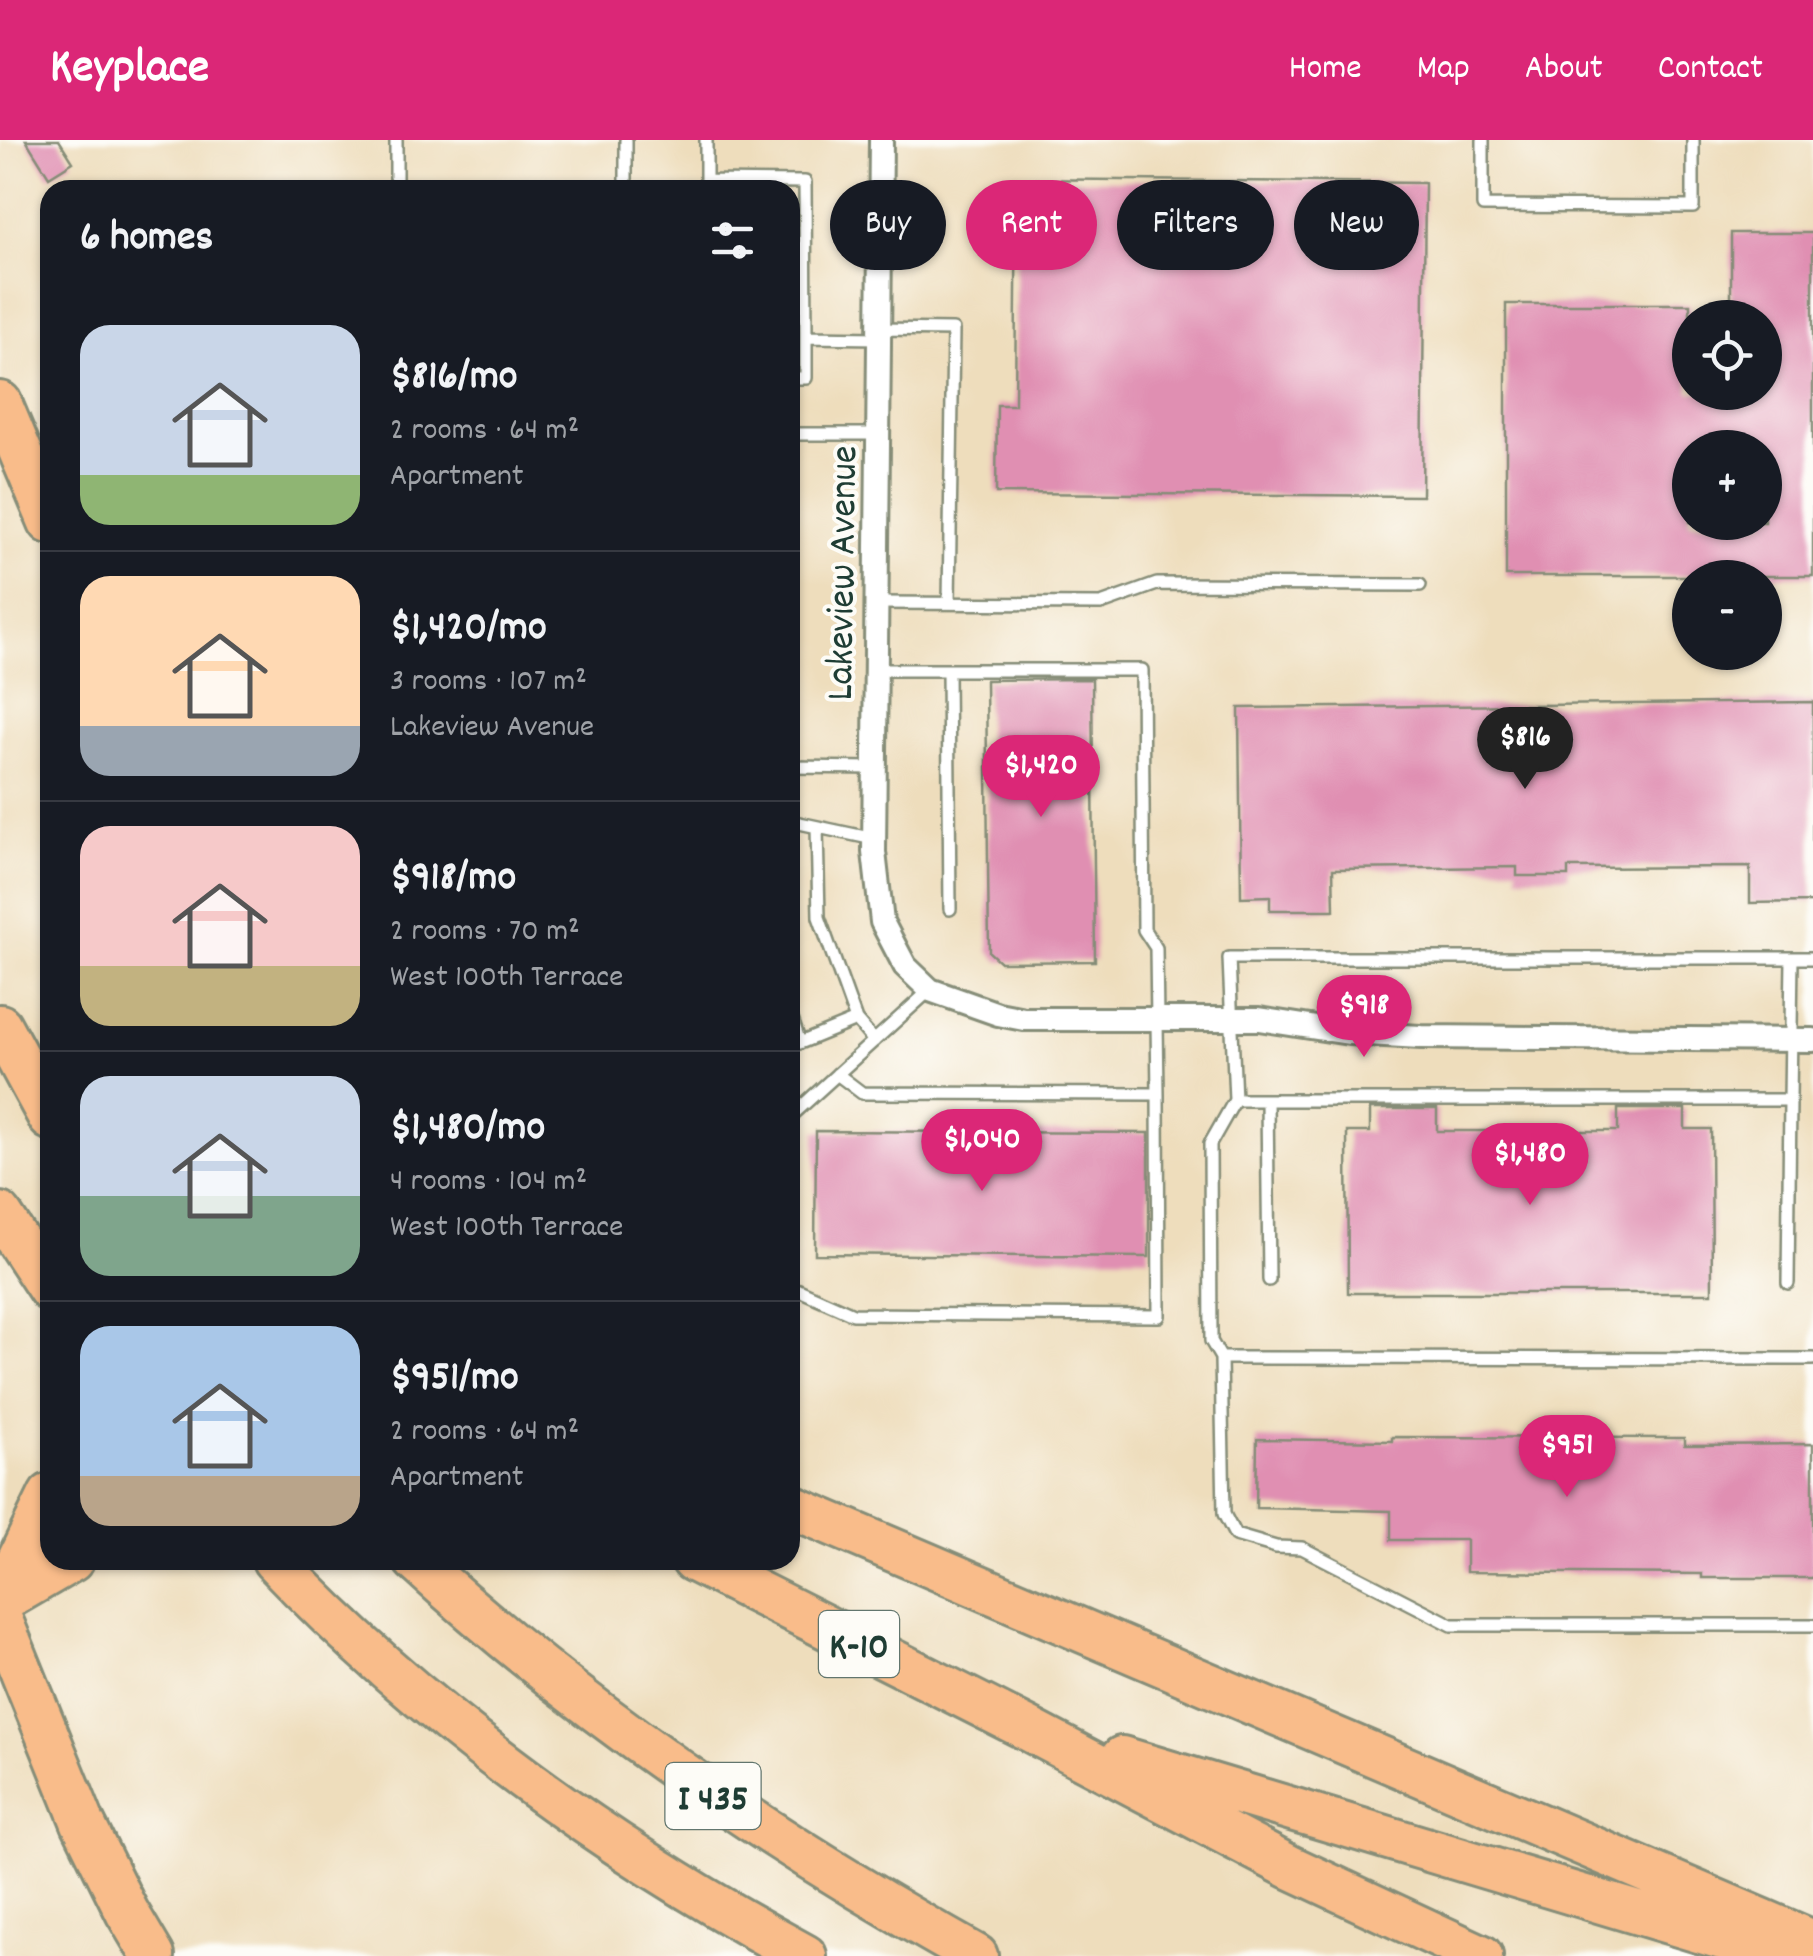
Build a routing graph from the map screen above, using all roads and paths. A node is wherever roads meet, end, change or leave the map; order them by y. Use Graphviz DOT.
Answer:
graph roads {
  1 [pos="396,140"];
  2 [pos="626,140"];
  3 [pos="706,140"];
  4 [pos="881,140"];
  5 [pos="1482,140"];
  6 [pos="1693,140"];
  7 [pos="396,180"];
  8 [pos="626,180"];
  9 [pos="703,180"];
  10 [pos="800,182"];
  11 [pos="879,333"];
  12 [pos="806,337"];
  13 [pos="800,378"];
  14 [pos="0,403"];
  15 [pos="800,434"];
  16 [pos="878,434"];
  17 [pos="40,498"];
  18 [pos="1420,585"];
  19 [pos="876,603"];
  20 [pos="949,603"];
  21 [pos="876,670"];
  22 [pos="948,670"];
  23 [pos="800,767"];
  24 [pos="874,768"];
  25 [pos="800,823"];
  26 [pos="817,827"];
  27 [pos="874,839"];
  28 [pos="950,909"];
  29 [pos="1792,958"];
  30 [pos="1813,958"];
  31 [pos="930,990"];
  32 [pos="1158,1018"];
  33 [pos="1230,1018"];
  34 [pos="856,1020"];
  35 [pos="0,1026"];
  36 [pos="1802,1040"];
  37 [pos="874,1041"];
  38 [pos="800,1043"];
  39 [pos="837,1074"];
  40 [pos="1158,1094"];
  41 [pos="40,1100"];
  42 [pos="1235,1100"];
  43 [pos="1267,1100"];
  44 [pos="1790,1100"];
  45 [pos="800,1108"];
  46 [pos="0,1214"];
  47 [pos="40,1275"];
  48 [pos="1269,1280"];
  49 [pos="1788,1283"];
  50 [pos="800,1290"];
  51 [pos="1221,1358"];
  52 [pos="1813,1359"];
  53 [pos="800,1510"];
  54 [pos="40,1516"];
  55 [pos="54,1570"];
  56 [pos="284,1570"];
  57 [pos="426,1570"];
  58 [pos="712,1570"];
  59 [pos="0,1600"];
  60 [pos="0,1618"];
  61 [pos="1813,1626"];
  62 [pos="1026,1728"];
  63 [pos="1813,1942"];
  64 [pos="153,1956"];
  65 [pos="805,1956"];
  66 [pos="976,1956"];
  67 [pos="1480,1956"];
  68 [pos="1782,1956"];
  1 -- 7 [label="lane"];
  2 -- 8 [label="lane"];
  3 -- 9 [label="lane"];
  4 -- 11 [label="street, Lakeview Avenue"];
  5 -- 6 [label="lane"];
  10 -- 12 [label="lane"];
  11 -- 12 [label="lane"];
  11 -- 16 [label="street, Lakeview Avenue"];
  11 -- 20 [label="lane"];
  12 -- 13 [label="lane"];
  14 -- 17 [label="highway"];
  15 -- 16 [label="lane"];
  16 -- 19 [label="street, Lakeview Avenue"];
  18 -- 20 [label="lane"];
  19 -- 20 [label="lane"];
  19 -- 21 [label="street, Lakeview Avenue"];
  21 -- 22 [label="lane"];
  21 -- 24 [label="street, Lakeview Avenue"];
  22 -- 28 [label="lane"];
  22 -- 32 [label="lane"];
  23 -- 24 [label="lane"];
  24 -- 27 [label="street, Lakeview Avenue"];
  25 -- 26 [label="lane"];
  26 -- 27 [label="lane"];
  26 -- 34 [label="lane"];
  27 -- 31 [label="street, Lakeview Avenue"];
  29 -- 30 [label="lane"];
  29 -- 33 [label="lane"];
  29 -- 36 [label="lane"];
  31 -- 32 [label="street"];
  31 -- 37 [label="lane"];
  32 -- 33 [label="street"];
  32 -- 40 [label="lane"];
  33 -- 36 [label="street"];
  33 -- 42 [label="lane"];
  34 -- 37 [label="lane"];
  34 -- 38 [label="lane"];
  35 -- 41 [label="highway"];
  36 -- 44 [label="lane"];
  37 -- 39 [label="lane"];
  39 -- 40 [label="lane"];
  39 -- 45 [label="lane"];
  40 -- 50 [label="lane"];
  42 -- 43 [label="lane"];
  42 -- 51 [label="lane"];
  43 -- 44 [label="lane"];
  43 -- 48 [label="lane"];
  44 -- 49 [label="lane"];
  46 -- 47 [label="highway"];
  51 -- 52 [label="lane"];
  51 -- 61 [label="lane"];
  53 -- 63 [label="highway"];
  54 -- 59 [label="highway"];
  55 -- 59 [label="highway"];
  56 -- 65 [label="highway, I 435"];
  57 -- 66 [label="highway, I 435"];
  58 -- 62 [label="highway, K-10"];
  60 -- 64 [label="highway"];
  62 -- 67 [label="highway"];
  62 -- 68 [label="highway"];
}
